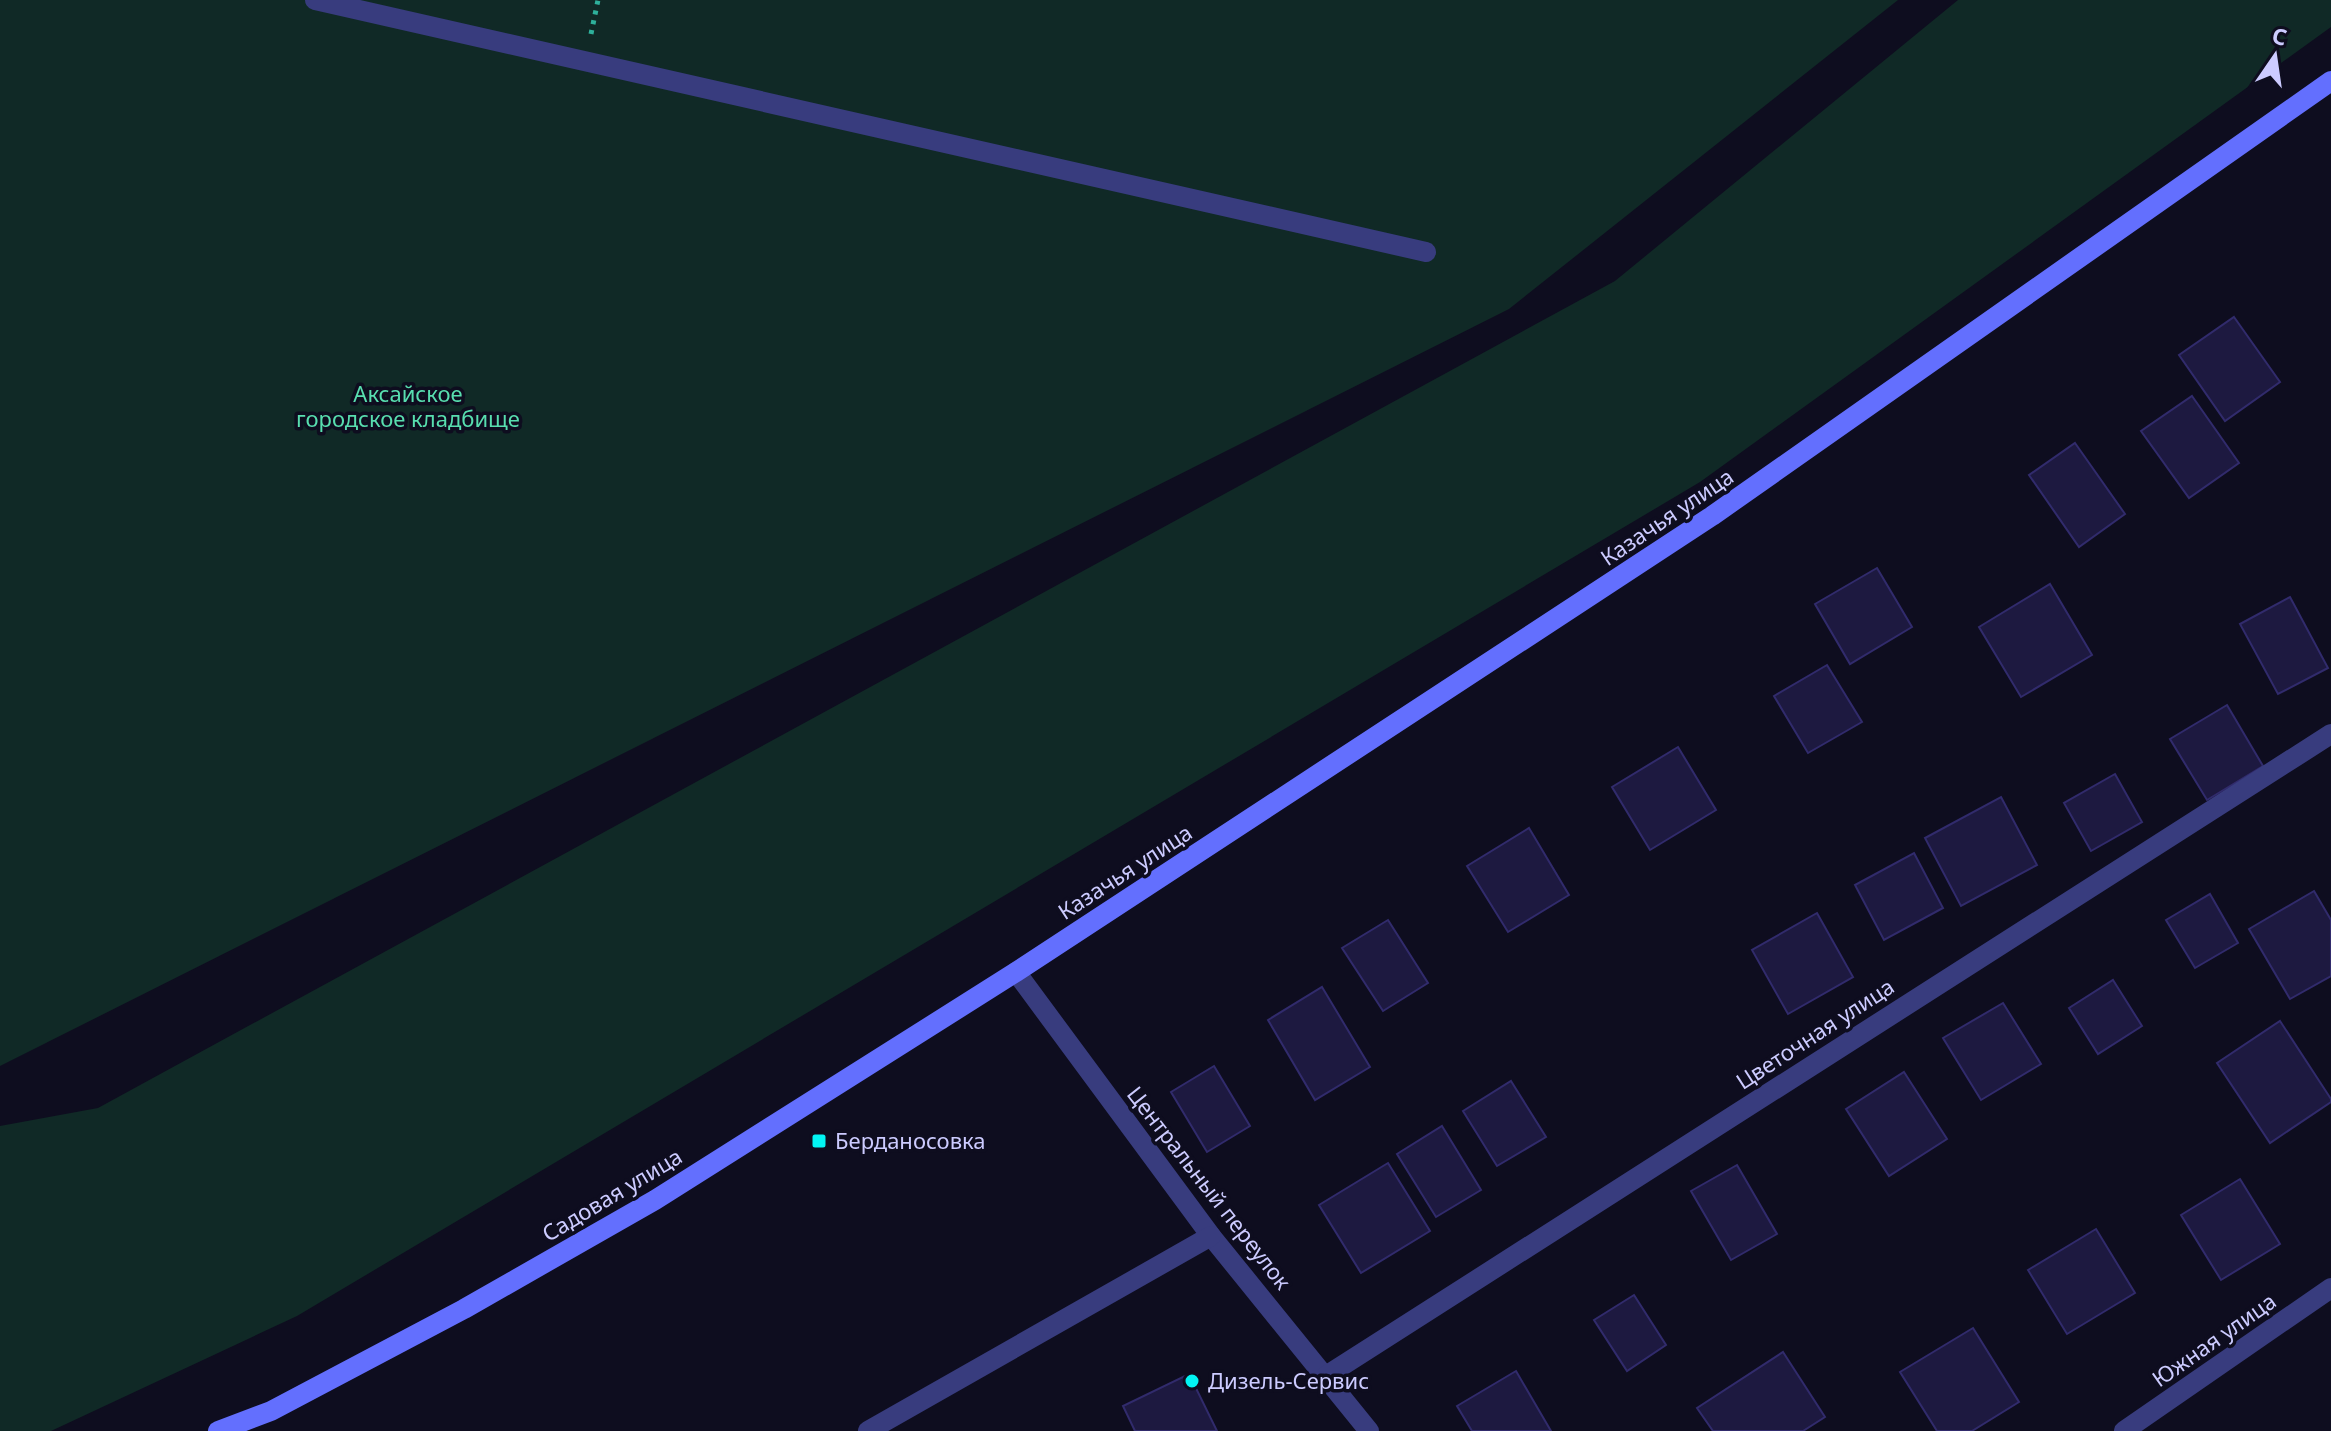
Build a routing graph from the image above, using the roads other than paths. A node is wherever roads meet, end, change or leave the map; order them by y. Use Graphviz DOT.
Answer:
graph roads {
  1 [pos="315,0"];
  2 [pos="2331,81"];
  3 [pos="1426,252"];
  4 [pos="2331,734"];
  5 [pos="1016,972"];
  6 [pos="1211,1236"];
  7 [pos="2331,1288"];
  8 [pos="1326,1376"];
  9 [pos="218,1431"];
  10 [pos="868,1431"];
  11 [pos="1369,1431"];
  12 [pos="2124,1431"];
  1 -- 3 [label="street"];
  2 -- 5 [label="main road, Казачья улица"];
  4 -- 8 [label="street, Цветочная улица"];
  5 -- 6 [label="street, Центральный переулок"];
  5 -- 9 [label="main road, Садовая улица"];
  6 -- 8 [label="street, Центральный переулок"];
  6 -- 10 [label="street"];
  7 -- 12 [label="street, Южная улица"];
  8 -- 11 [label="street, Центральный переулок"];
}
